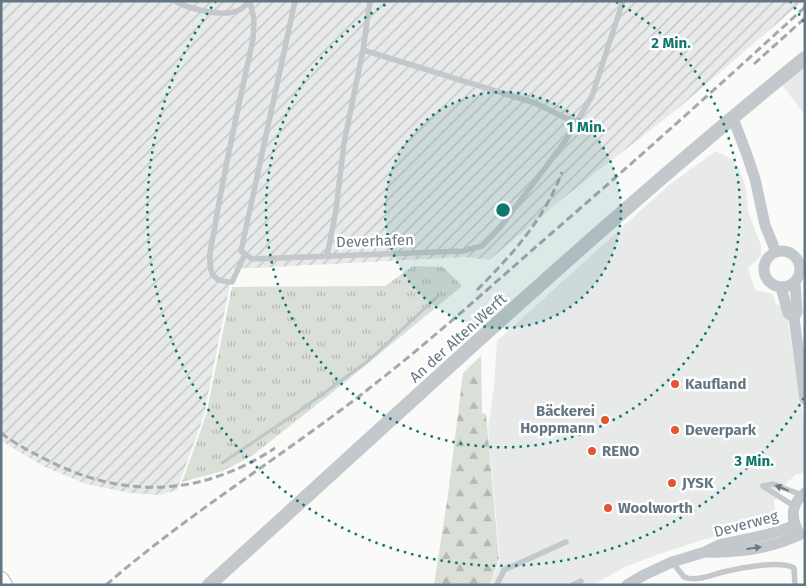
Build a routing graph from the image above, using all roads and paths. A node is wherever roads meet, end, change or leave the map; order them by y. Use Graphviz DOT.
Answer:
graph roads {
  1 [pos="175,1"];
  2 [pos="295,1"];
  3 [pos="370,1"];
  4 [pos="623,1"];
  5 [pos="250,2"];
  6 [pos="363,50"];
  7 [pos="805,58"];
  8 [pos="732,118"];
  9 [pos="576,124"];
  10 [pos="776,252"];
  11 [pos="245,254"];
  12 [pos="327,256"];
  13 [pos="801,258"];
  14 [pos="795,282"];
  15 [pos="781,287"];
  16 [pos="794,318"];
  17 [pos="805,399"];
  18 [pos="803,494"];
  19 [pos="794,506"];
  20 [pos="800,531"];
  21 [pos="566,542"];
  22 [pos="672,562"];
  23 [pos="1,580"];
  24 [pos="581,581"];
  25 [pos="4,585"];
  26 [pos="209,585"];
  27 [pos="497,585"];
  28 [pos="573,585"];
  29 [pos="627,585"];
  30 [pos="795,585"];
  1 -- 5 [label="lane"];
  2 -- 11 [label="lane"];
  3 -- 6 [label="lane"];
  4 -- 9 [label="lane, Deverhafen"];
  5 -- 11 [label="lane"];
  6 -- 9 [label="lane"];
  6 -- 12 [label="lane"];
  7 -- 8 [label="street, An der Alten Werft"];
  8 -- 10 [label="street"];
  8 -- 26 [label="street, An der Alten Werft"];
  9 -- 12 [label="lane, Deverhafen"];
  10 -- 13 [label="street"];
  10 -- 15 [label="street"];
  11 -- 12 [label="lane, Deverhafen"];
  13 -- 14 [label="street"];
  14 -- 15 [label="street"];
  14 -- 16 [label="street"];
  15 -- 16 [label="street"];
  16 -- 17 [label="street"];
  18 -- 19 [label="street"];
  18 -- 19 [label="lane, one-way"];
  19 -- 20 [label="street"];
  20 -- 22 [label="street, Deverweg"];
  21 -- 27 [label="lane"];
  22 -- 29 [label="street, Deverweg"];
  22 -- 30 [label="lane"];
  23 -- 25 [label="main road"];
  24 -- 28 [label="lane"];
}
